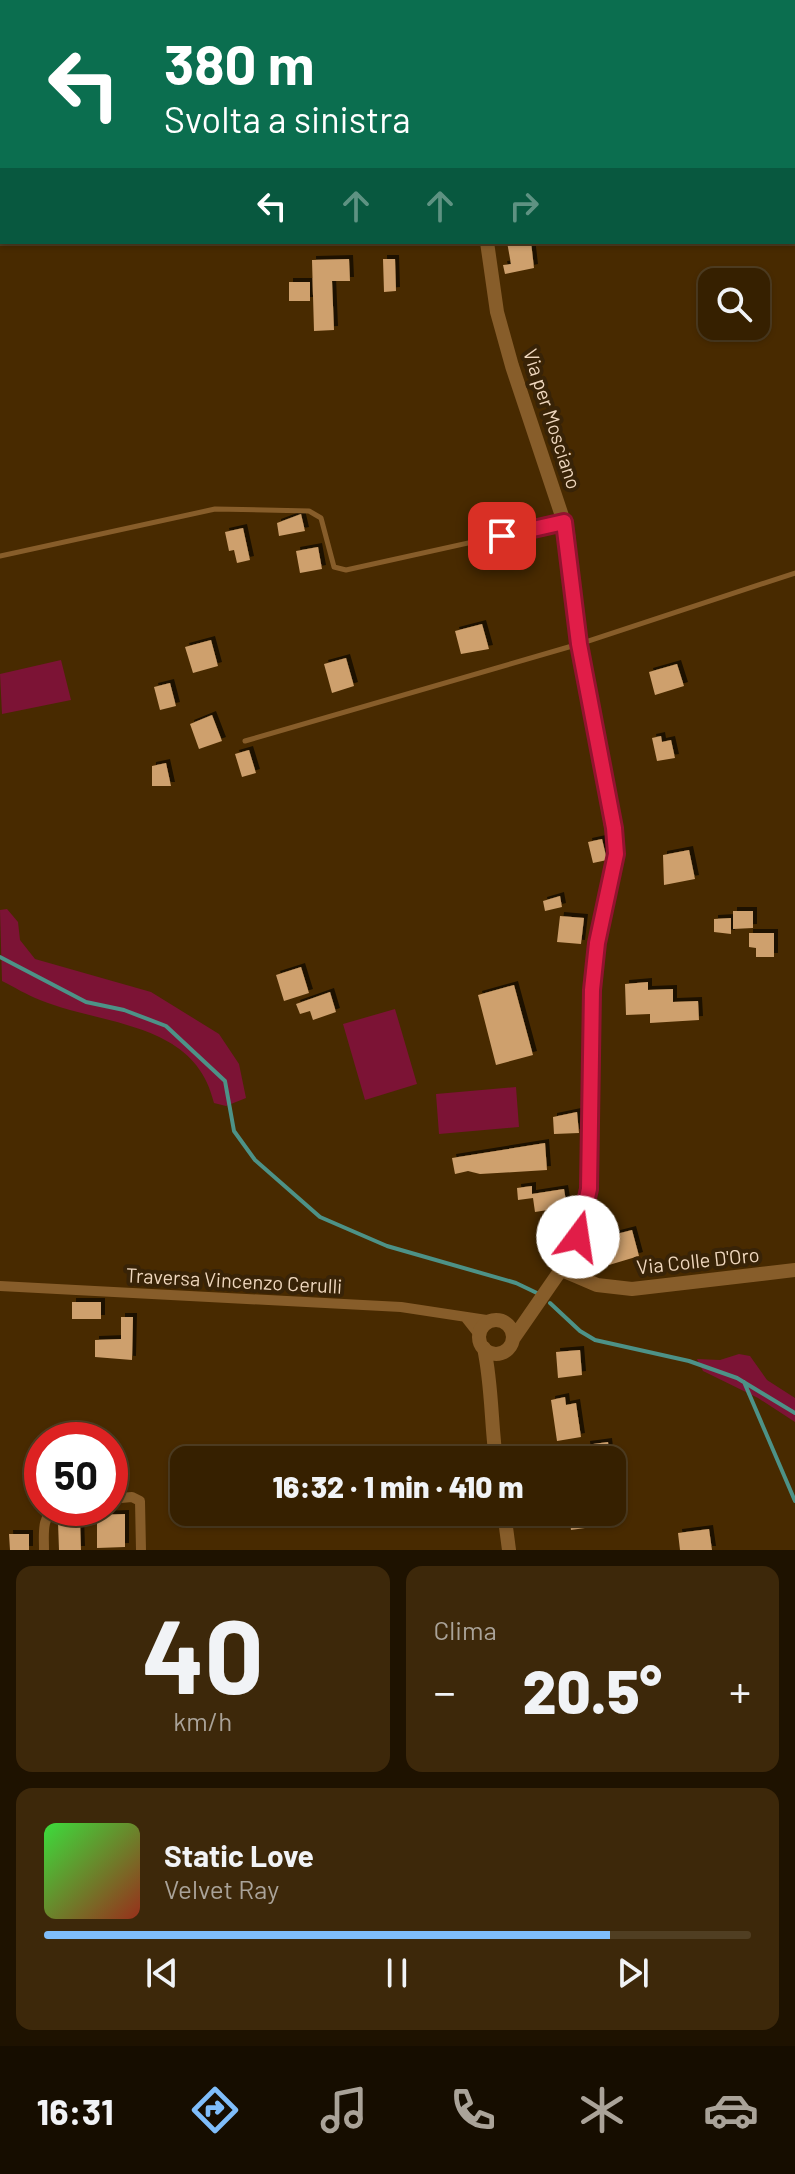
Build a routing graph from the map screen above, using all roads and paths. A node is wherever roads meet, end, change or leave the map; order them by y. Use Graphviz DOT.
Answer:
graph roads {
  1 [pos="487,244"];
  2 [pos="564,522"];
  3 [pos="0,556"];
  4 [pos="795,573"];
  5 [pos="579,644"];
  6 [pos="245,741"];
  7 [pos="562,1270"];
  8 [pos="795,1270"];
  9 [pos="0,1286"];
  10 [pos="536,1309"];
  11 [pos="465,1317"];
  12 [pos="496,1321"];
  13 [pos="513,1339"];
  14 [pos="482,1342"];
  15 [pos="504,1352"];
  16 [pos="490,1374"];
  17 [pos="494,1446"];
  18 [pos="128,1497"];
  19 [pos="45,1526"];
  20 [pos="506,1526"];
  21 [pos="44,1550"];
  22 [pos="141,1550"];
  23 [pos="509,1550"];
  1 -- 2 [label="main road, Via per Mosciano"];
  2 -- 3 [label="lane"];
  2 -- 5 [label="main road, Via per Mosciano"];
  4 -- 5 [label="lane"];
  5 -- 6 [label="lane"];
  5 -- 7 [label="main road, Via per Mosciano"];
  7 -- 8 [label="main road, Via Colle D'Oro"];
  7 -- 10 [label="main road, Via per Mosciano"];
  9 -- 11 [label="street, Traversa Vincenzo Cerulli"];
  10 -- 12 [label="main road"];
  10 -- 13 [label="main road, Via per Mosciano"];
  11 -- 12 [label="street, Traversa Vincenzo Cerulli"];
  11 -- 14 [label="street"];
  12 -- 13 [label="main road"];
  12 -- 14 [label="main road"];
  13 -- 15 [label="main road"];
  14 -- 15 [label="main road"];
  14 -- 16 [label="main road"];
  15 -- 16 [label="main road"];
  16 -- 17 [label="main road"];
  18 -- 22 [label="street"];
  19 -- 21 [label="street"];
  20 -- 23 [label="main road"];
}
